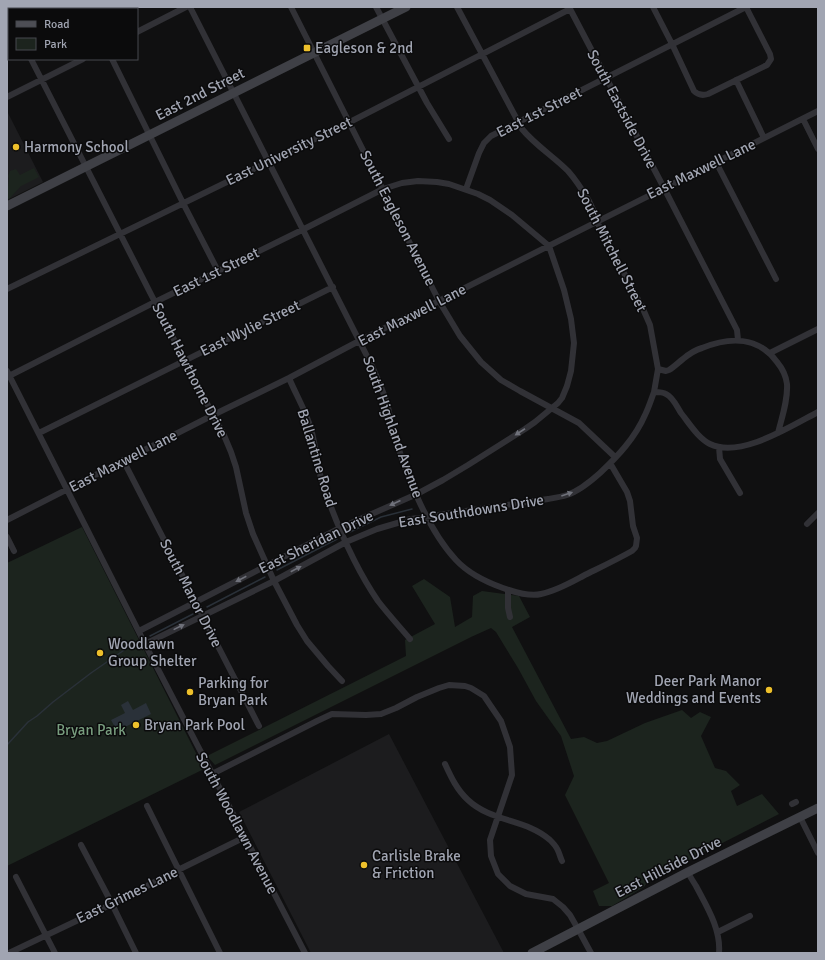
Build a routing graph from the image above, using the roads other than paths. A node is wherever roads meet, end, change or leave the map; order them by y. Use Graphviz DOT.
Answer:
graph roads {
  1 [pos="186,7"];
  2 [pos="190,7"];
  3 [pos="291,7"];
  4 [pos="376,7"];
  5 [pos="406,7"];
  6 [pos="457,7"];
  7 [pos="653,7"];
  8 [pos="746,7"];
  9 [pos="569,8"];
  10 [pos="383,19"];
  11 [pos="138,31"];
  12 [pos="672,44"];
  13 [pos="314,52"];
  14 [pos="481,54"];
  15 [pos="31,60"];
  16 [pos="81,60"];
  17 [pos="112,60"];
  18 [pos="606,78"];
  19 [pos="41,80"];
  20 [pos="736,80"];
  21 [pos="418,87"];
  22 [pos="234,93"];
  23 [pos="7,97"];
  24 [pos="818,111"];
  25 [pos="803,119"];
  26 [pos="349,122"];
  27 [pos="518,122"];
  28 [pos="150,135"];
  29 [pos="449,138"];
  30 [pos="764,138"];
  31 [pos="818,149"];
  32 [pos="269,161"];
  33 [pos="716,162"];
  34 [pos="86,166"];
  35 [pos="664,188"];
  36 [pos="383,189"];
  37 [pos="466,190"];
  38 [pos="183,203"];
  39 [pos="7,206"];
  40 [pos="597,222"];
  41 [pos="304,229"];
  42 [pos="121,234"];
  43 [pos="549,246"];
  44 [pos="218,271"];
  45 [pos="776,279"];
  46 [pos="333,287"];
  47 [pos="7,289"];
  48 [pos="439,301"];
  49 [pos="155,302"];
  50 [pos="818,330"];
  51 [pos="738,340"];
  52 [pos="359,341"];
  53 [pos="770,353"];
  54 [pos="185,361"];
  55 [pos="658,369"];
  56 [pos="8,375"];
  57 [pos="288,378"];
  58 [pos="654,392"];
  59 [pos="552,408"];
  60 [pos="818,412"];
  61 [pos="213,415"];
  62 [pos="778,432"];
  63 [pos="39,433"];
  64 [pos="719,447"];
  65 [pos="616,457"];
  66 [pos="123,460"];
  67 [pos="610,463"];
  68 [pos="67,490"];
  69 [pos="740,493"];
  70 [pos="417,494"];
  71 [pos="818,513"];
  72 [pos="427,517"];
  73 [pos="7,520"];
  74 [pos="807,524"];
  75 [pos="340,528"];
  76 [pos="7,537"];
  77 [pos="346,542"];
  78 [pos="14,551"];
  79 [pos="267,566"];
  80 [pos="274,581"];
  81 [pos="508,590"];
  82 [pos="196,602"];
  83 [pos="202,615"];
  84 [pos="510,617"];
  85 [pos="139,631"];
  86 [pos="410,639"];
  87 [pos="144,644"];
  88 [pos="342,680"];
  89 [pos="259,726"];
  90 [pos="445,764"];
  91 [pos="212,774"];
  92 [pos="147,806"];
  93 [pos="818,808"];
  94 [pos="498,817"];
  95 [pos="800,817"];
  96 [pos="245,837"];
  97 [pos="81,845"];
  98 [pos="818,853"];
  99 [pos="562,862"];
  100 [pos="178,870"];
  101 [pos="688,872"];
  102 [pos="16,877"];
  103 [pos="112,904"];
  104 [pos="750,916"];
  105 [pos="578,929"];
  106 [pos="718,932"];
  107 [pos="46,935"];
  108 [pos="9,953"];
  109 [pos="55,953"];
  110 [pos="136,953"];
  111 [pos="220,953"];
  112 [pos="305,953"];
  113 [pos="532,953"];
  114 [pos="591,953"];
  115 [pos="719,953"];
  1 -- 11 [label="street"];
  2 -- 22 [label="street, South Highland Avenue"];
  3 -- 13 [label="street, South Eagleson Avenue"];
  4 -- 10 [label="street"];
  5 -- 10 [label="street, East 2nd Street"];
  6 -- 14 [label="street, South Mitchell Street"];
  7 -- 12 [label="street"];
  8 -- 12 [label="street, East 1st Street"];
  8 -- 20 [label="street"];
  9 -- 14 [label="street, East University Street"];
  9 -- 18 [label="street, South Eastside Drive"];
  10 -- 13 [label="street, East 2nd Street"];
  10 -- 21 [label="street"];
  12 -- 18 [label="street, East 1st Street"];
  12 -- 20 [label="street"];
  13 -- 22 [label="street, East 2nd Street"];
  13 -- 26 [label="street, South Eagleson Avenue"];
  14 -- 21 [label="street, East University Street"];
  14 -- 27 [label="street, South Mitchell Street"];
  15 -- 19 [label="street, South Hawthorne Drive"];
  16 -- 19 [label="street"];
  17 -- 28 [label="street"];
  18 -- 27 [label="street, East 1st Street"];
  18 -- 35 [label="street, South Eastside Drive"];
  19 -- 23 [label="street"];
  19 -- 34 [label="street, South Hawthorne Drive"];
  20 -- 30 [label="street"];
  21 -- 26 [label="street, East University Street"];
  21 -- 29 [label="street"];
  22 -- 28 [label="street, East 2nd Street"];
  22 -- 32 [label="street, South Highland Avenue"];
  24 -- 25 [label="street, East Maxwell Lane"];
  25 -- 30 [label="street, East Maxwell Lane"];
  25 -- 31 [label="street"];
  26 -- 32 [label="street, East University Street"];
  26 -- 36 [label="street, South Eagleson Avenue"];
  27 -- 37 [label="street, East 1st Street"];
  27 -- 40 [label="street, South Mitchell Street"];
  28 -- 34 [label="street, East 2nd Street"];
  28 -- 38 [label="street"];
  30 -- 33 [label="street, East Maxwell Lane"];
  32 -- 38 [label="street, East University Street"];
  32 -- 41 [label="street, South Highland Avenue"];
  33 -- 35 [label="street, East Maxwell Lane"];
  33 -- 45 [label="street"];
  34 -- 39 [label="street, East 2nd Street"];
  34 -- 42 [label="street, South Hawthorne Drive"];
  35 -- 40 [label="street, East Maxwell Lane"];
  35 -- 51 [label="street, South Eastside Drive"];
  36 -- 37 [label="street, East 1st Street"];
  36 -- 41 [label="street, East 1st Street"];
  36 -- 48 [label="street, South Eagleson Avenue"];
  37 -- 43 [label="street, East 1st Street"];
  38 -- 42 [label="street, East University Street"];
  38 -- 44 [label="street"];
  40 -- 43 [label="street, East Maxwell Lane"];
  40 -- 55 [label="street, South Mitchell Street"];
  41 -- 44 [label="street, East 1st Street"];
  41 -- 46 [label="street, South Highland Avenue"];
  42 -- 47 [label="street, East University Street"];
  42 -- 49 [label="street, South Hawthorne Drive"];
  43 -- 48 [label="street, East Maxwell Lane"];
  43 -- 59 [label="street, East Sheridan Drive"];
  44 -- 49 [label="street, East 1st Street"];
  46 -- 52 [label="street, South Highland Avenue"];
  46 -- 54 [label="street, East Wylie Street"];
  48 -- 52 [label="street, East Maxwell Lane"];
  48 -- 59 [label="street, South Eagleson Avenue"];
  49 -- 54 [label="street, South Hawthorne Drive"];
  49 -- 56 [label="street, East 1st Street"];
  50 -- 53 [label="street"];
  51 -- 53 [label="street"];
  51 -- 55 [label="street"];
  52 -- 57 [label="street, East Maxwell Lane"];
  52 -- 70 [label="street, South Highland Avenue"];
  53 -- 62 [label="street"];
  54 -- 61 [label="street, South Hawthorne Drive"];
  54 -- 63 [label="street, East Wylie Street"];
  55 -- 58 [label="street, South Mitchell Street"];
  56 -- 63 [label="street, South Woodlawn Avenue"];
  57 -- 61 [label="street, East Maxwell Lane"];
  57 -- 75 [label="street, Ballantine Road"];
  58 -- 64 [label="street"];
  58 -- 65 [label="street, East Southdowns Drive"];
  59 -- 65 [label="street, South Eagleson Avenue"];
  59 -- 70 [label="street, East Sheridan Drive, one-way"];
  60 -- 62 [label="street"];
  61 -- 66 [label="street, East Maxwell Lane"];
  61 -- 79 [label="street, South Hawthorne Drive"];
  62 -- 64 [label="street"];
  63 -- 68 [label="street, South Woodlawn Avenue"];
  64 -- 69 [label="street"];
  65 -- 67 [label="street, East Southdowns Drive"];
  66 -- 68 [label="street, East Maxwell Lane"];
  66 -- 82 [label="street, South Manor Drive"];
  72 -- 67 [label="street, East Southdowns Drive, one-way"];
  67 -- 81 [label="street, South Highland Avenue"];
  68 -- 73 [label="street, East Maxwell Lane"];
  68 -- 85 [label="street, South Woodlawn Avenue"];
  70 -- 72 [label="street, South Highland Avenue"];
  70 -- 75 [label="street, East Sheridan Drive, one-way"];
  71 -- 74 [label="street"];
  72 -- 77 [label="street, East Southdowns Drive"];
  72 -- 81 [label="street, South Highland Avenue"];
  75 -- 77 [label="street, Ballantine Road"];
  75 -- 79 [label="street, East Sheridan Drive"];
  76 -- 78 [label="street"];
  80 -- 77 [label="street, East Southdowns Drive, one-way"];
  77 -- 86 [label="street, Ballantine Road"];
  79 -- 80 [label="street, South Hawthorne Drive"];
  79 -- 82 [label="street, East Sheridan Drive, one-way"];
  80 -- 83 [label="street, East Southdowns Drive"];
  80 -- 88 [label="street, South Hawthorne Drive"];
  81 -- 84 [label="street"];
  82 -- 83 [label="street, South Manor Drive"];
  82 -- 85 [label="street, East Sheridan Drive"];
  87 -- 83 [label="street, East Southdowns Drive, one-way"];
  83 -- 89 [label="street, South Manor Drive"];
  85 -- 87 [label="street, South Woodlawn Avenue"];
  87 -- 91 [label="street, South Woodlawn Avenue"];
  90 -- 94 [label="street"];
  91 -- 94 [label="street"];
  91 -- 96 [label="street, South Woodlawn Avenue"];
  92 -- 100 [label="street"];
  93 -- 95 [label="street, East Hillside Drive"];
  94 -- 99 [label="street"];
  94 -- 105 [label="street"];
  95 -- 98 [label="street"];
  95 -- 101 [label="street, East Hillside Drive"];
  96 -- 100 [label="street, East Grimes Lane"];
  96 -- 112 [label="street, South Woodlawn Avenue"];
  97 -- 103 [label="street"];
  100 -- 103 [label="street, East Grimes Lane"];
  100 -- 111 [label="street"];
  101 -- 105 [label="street, East Hillside Drive"];
  101 -- 106 [label="street"];
  102 -- 107 [label="street"];
  103 -- 107 [label="street, East Grimes Lane"];
  103 -- 110 [label="street"];
  104 -- 106 [label="street"];
  105 -- 113 [label="street, East Hillside Drive"];
  105 -- 114 [label="street"];
  106 -- 115 [label="street"];
  107 -- 108 [label="street, East Grimes Lane"];
  107 -- 109 [label="street"];
}
